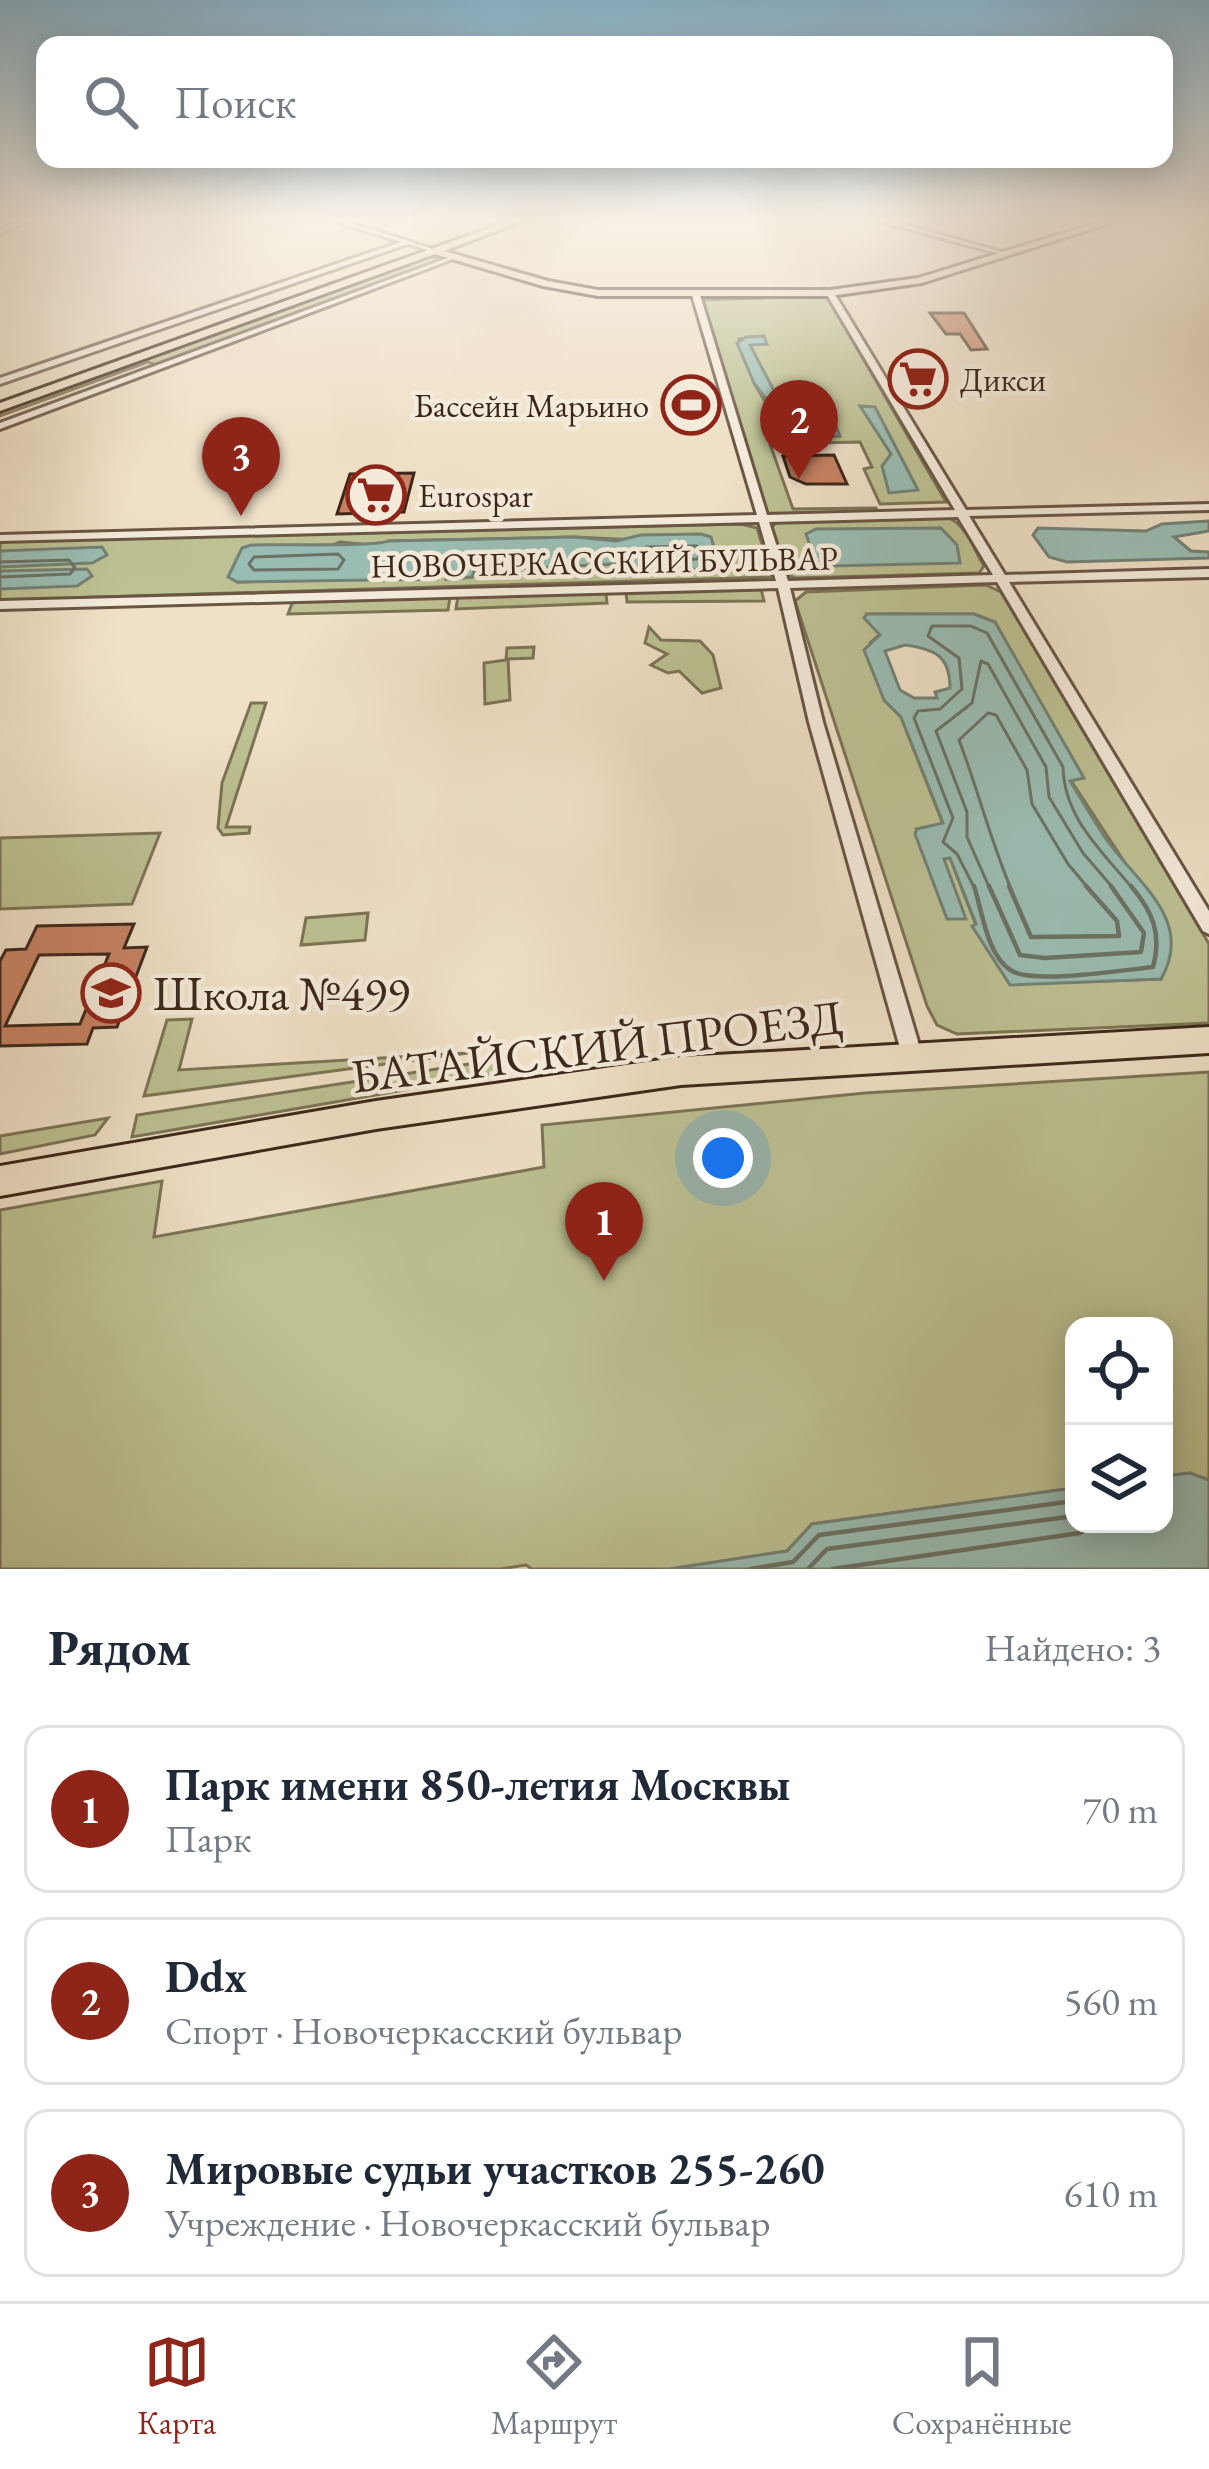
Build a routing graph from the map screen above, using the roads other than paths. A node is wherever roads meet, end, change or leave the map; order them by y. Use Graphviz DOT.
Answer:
graph roads {
  1 [pos="255,294"];
  2 [pos="315,294"];
  3 [pos="355,294"];
  4 [pos="658,294"];
  5 [pos="748,294"];
  6 [pos="831,294"];
  7 [pos="696,295"];
  8 [pos="0,381"];
  9 [pos="0,407"];
  10 [pos="0,426"];
  11 [pos="1209,507"];
  12 [pos="963,514"];
  13 [pos="762,520"];
  14 [pos="0,538"];
  15 [pos="1209,573"];
  16 [pos="1001,580"];
  17 [pos="783,585"];
  18 [pos="0,605"];
  19 [pos="1209,926"];
  20 [pos="1209,1040"];
  21 [pos="912,1055"];
  22 [pos="0,1181"];
  1 -- 8 [label="street"];
  2 -- 9 [label="main road"];
  3 -- 10 [label="street"];
  4 -- 7 [label="main road"];
  5 -- 7 [label="main road"];
  6 -- 12 [label="street"];
  7 -- 13 [label="street"];
  11 -- 12 [label="street, НОВОЧЕРКАССКИЙ БУЛЬВАР"];
  12 -- 13 [label="street, НОВОЧЕРКАССКИЙ БУЛЬВАР"];
  12 -- 16 [label="street"];
  13 -- 14 [label="street, НОВОЧЕРКАССКИЙ БУЛЬВАР"];
  13 -- 17 [label="street"];
  15 -- 16 [label="street, НОВОЧЕРКАССКИЙ БУЛЬВАР"];
  16 -- 17 [label="street, НОВОЧЕРКАССКИЙ БУЛЬВАР"];
  16 -- 19 [label="street"];
  17 -- 18 [label="street, НОВОЧЕРКАССКИЙ БУЛЬВАР"];
  17 -- 21 [label="street"];
  20 -- 21 [label="main road, БАТАЙСКИЙ ПРОЕЗД"];
  21 -- 22 [label="main road, БАТАЙСКИЙ ПРОЕЗД"];
}
